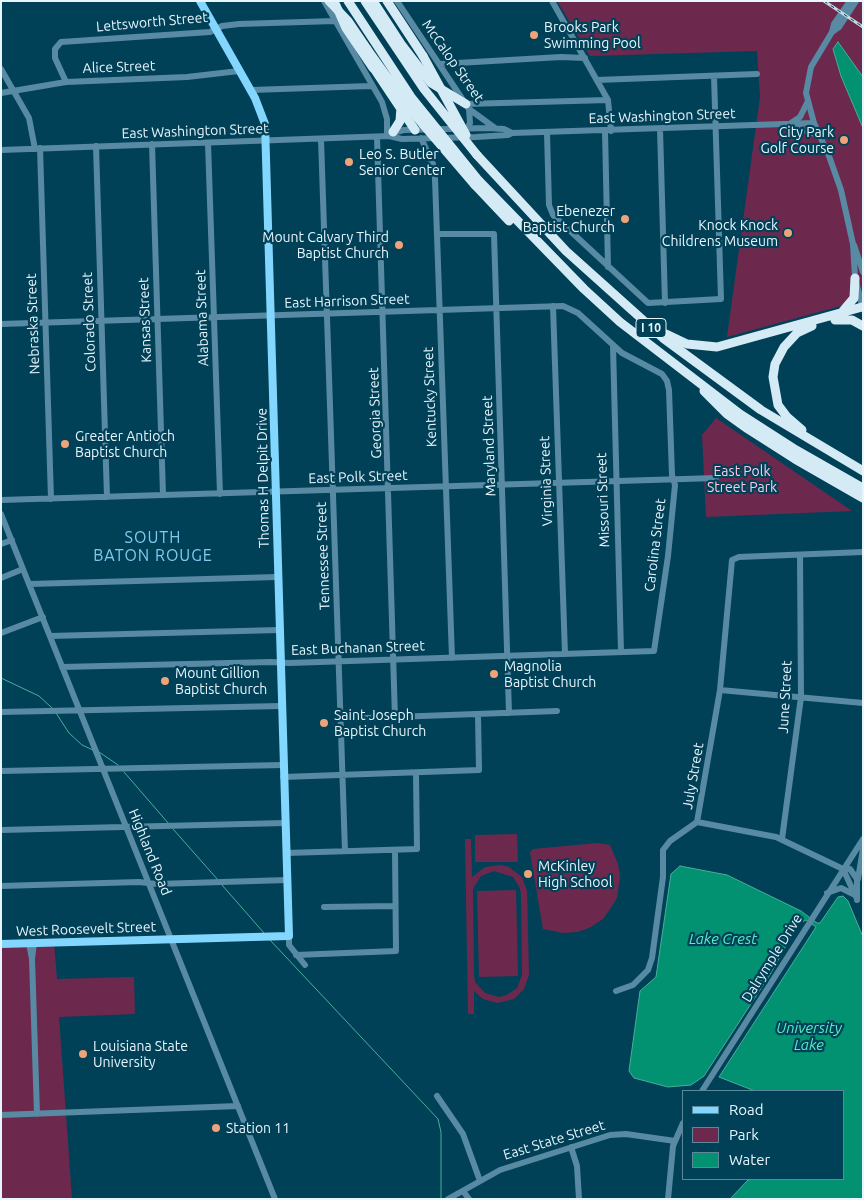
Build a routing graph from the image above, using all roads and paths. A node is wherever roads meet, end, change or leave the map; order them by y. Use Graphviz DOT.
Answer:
graph roads {
  1 [pos="200,1"];
  2 [pos="324,1"];
  3 [pos="329,1"];
  4 [pos="334,1"];
  5 [pos="348,1"];
  6 [pos="365,1"];
  7 [pos="373,1"];
  8 [pos="387,1"];
  9 [pos="397,1"];
  10 [pos="552,1"];
  11 [pos="850,1"];
  12 [pos="856,1"];
  13 [pos="335,21"];
  14 [pos="216,29"];
  15 [pos="832,32"];
  16 [pos="585,58"];
  17 [pos="440,64"];
  18 [pos="1,69"];
  19 [pos="240,71"];
  20 [pos="757,74"];
  21 [pos="714,76"];
  22 [pos="597,80"];
  23 [pos="66,82"];
  24 [pos="371,86"];
  25 [pos="13,90"];
  26 [pos="250,90"];
  27 [pos="1,93"];
  28 [pos="608,100"];
  29 [pos="807,103"];
  30 [pos="401,107"];
  31 [pos="467,107"];
  32 [pos="814,123"];
  33 [pos="787,124"];
  34 [pos="717,126"];
  35 [pos="469,128"];
  36 [pos="495,128"];
  37 [pos="660,129"];
  38 [pos="608,131"];
  39 [pos="512,133"];
  40 [pos="547,133"];
  41 [pos="418,134"];
  42 [pos="389,135"];
  43 [pos="820,136"];
  44 [pos="377,137"];
  45 [pos="461,138"];
  46 [pos="321,140"];
  47 [pos="265,141"];
  48 [pos="208,143"];
  49 [pos="152,144"];
  50 [pos="96,146"];
  51 [pos="37,148"];
  52 [pos="1,150"];
  53 [pos="477,154"];
  54 [pos="477,183"];
  55 [pos="438,234"];
  56 [pos="608,267"];
  57 [pos="859,275"];
  58 [pos="666,303"];
  59 [pos="553,306"];
  60 [pos="497,308"];
  61 [pos="627,308"];
  62 [pos="863,308"];
  63 [pos="440,310"];
  64 [pos="384,313"];
  65 [pos="327,314"];
  66 [pos="271,315"];
  67 [pos="215,317"];
  68 [pos="836,317"];
  69 [pos="158,319"];
  70 [pos="101,321"];
  71 [pos="45,323"];
  72 [pos="1,324"];
  73 [pos="863,326"];
  74 [pos="613,346"];
  75 [pos="667,381"];
  76 [pos="699,383"];
  77 [pos="836,456"];
  78 [pos="863,471"];
  79 [pos="716,478"];
  80 [pos="673,479"];
  81 [pos="615,481"];
  82 [pos="558,483"];
  83 [pos="502,485"];
  84 [pos="446,486"];
  85 [pos="390,488"];
  86 [pos="862,488"];
  87 [pos="333,490"];
  88 [pos="276,492"];
  89 [pos="220,494"];
  90 [pos="163,495"];
  91 [pos="107,497"];
  92 [pos="863,498"];
  93 [pos="51,499"];
  94 [pos="1,500"];
  95 [pos="1,514"];
  96 [pos="12,540"];
  97 [pos="1,544"];
  98 [pos="863,552"];
  99 [pos="800,555"];
  100 [pos="24,569"];
  101 [pos="277,576"];
  102 [pos="1,578"];
  103 [pos="29,584"];
  104 [pos="42,617"];
  105 [pos="279,630"];
  106 [pos="1,634"];
  107 [pos="50,636"];
  108 [pos="654,651"];
  109 [pos="620,652"];
  110 [pos="564,654"];
  111 [pos="507,656"];
  112 [pos="452,658"];
  113 [pos="395,660"];
  114 [pos="280,662"];
  115 [pos="339,662"];
  116 [pos="62,667"];
  117 [pos="720,690"];
  118 [pos="801,697"];
  119 [pos="863,703"];
  120 [pos="281,706"];
  121 [pos="80,710"];
  122 [pos="557,711"];
  123 [pos="1,712"];
  124 [pos="509,713"];
  125 [pos="478,715"];
  126 [pos="395,718"];
  127 [pos="341,719"];
  128 [pos="283,765"];
  129 [pos="102,766"];
  130 [pos="1,771"];
  131 [pos="416,773"];
  132 [pos="342,775"];
  133 [pos="284,777"];
  134 [pos="698,822"];
  135 [pos="285,823"];
  136 [pos="127,827"];
  137 [pos="1,830"];
  138 [pos="782,839"];
  139 [pos="863,839"];
  140 [pos="863,849"];
  141 [pos="395,850"];
  142 [pos="345,851"];
  143 [pos="286,854"];
  144 [pos="843,869"];
  145 [pos="287,880"];
  146 [pos="148,883"];
  147 [pos="858,883"];
  148 [pos="1,886"];
  149 [pos="828,893"];
  150 [pos="855,897"];
  151 [pos="395,906"];
  152 [pos="324,907"];
  153 [pos="284,937"];
  154 [pos="171,939"];
  155 [pos="31,943"];
  156 [pos="1,944"];
  157 [pos="296,955"];
  158 [pos="306,965"];
  159 [pos="616,991"];
  160 [pos="703,1090"];
  161 [pos="437,1096"];
  162 [pos="238,1106"];
  163 [pos="37,1114"];
  164 [pos="1,1115"];
  165 [pos="682,1125"];
  166 [pos="674,1141"];
  167 [pos="571,1147"];
  168 [pos="480,1181"];
  169 [pos="464,1191"];
  170 [pos="449,1198"];
  171 [pos="274,1199"];
  172 [pos="468,1199"];
  173 [pos="579,1199"];
  174 [pos="668,1199"];
  1 -- 14 [label="main road, Thomas H Delpit Drive"];
  2 -- 13 [label="street"];
  3 -- 54 [label="highway, bridge"];
  4 -- 30 [label="highway, bridge"];
  5 -- 54 [label="highway, bridge"];
  6 -- 53 [label="highway, I 10, bridge"];
  7 -- 31 [label="highway"];
  8 -- 53 [label="highway, bridge"];
  9 -- 17 [label="street, McCalop Street"];
  10 -- 16 [label="street"];
  11 -- 15 [label="street"];
  12 -- 15 [label="street"];
  13 -- 14 [label="street, Lettsworth Street"];
  13 -- 24 [label="street"];
  14 -- 19 [label="main road, Thomas H Delpit Drive"];
  14 -- 23 [label="street, Lettsworth Street"];
  15 -- 29 [label="street"];
  16 -- 17 [label="street"];
  16 -- 22 [label="street"];
  17 -- 31 [label="street, McCalop Street"];
  18 -- 25 [label="street, Nebraska Street"];
  19 -- 23 [label="street, Alice Street"];
  19 -- 26 [label="main road, Thomas H Delpit Drive"];
  20 -- 21 [label="street"];
  21 -- 22 [label="street"];
  21 -- 34 [label="street"];
  22 -- 28 [label="street"];
  23 -- 25 [label="street, Alice Street"];
  24 -- 26 [label="street"];
  24 -- 42 [label="street"];
  25 -- 27 [label="street, Alice Street"];
  25 -- 51 [label="street, Nebraska Street"];
  26 -- 47 [label="main road, Thomas H Delpit Drive"];
  28 -- 31 [label="street"];
  28 -- 38 [label="street"];
  29 -- 32 [label="street"];
  29 -- 33 [label="street"];
  30 -- 41 [label="highway"];
  30 -- 42 [label="highway"];
  31 -- 35 [label="street"];
  31 -- 36 [label="street, McCalop Street"];
  32 -- 33 [label="street, East Washington Street"];
  32 -- 43 [label="street"];
  33 -- 34 [label="street, East Washington Street"];
  33 -- 43 [label="street"];
  34 -- 37 [label="street, East Washington Street"];
  34 -- 58 [label="street"];
  35 -- 36 [label="street"];
  35 -- 41 [label="street"];
  35 -- 45 [label="street"];
  36 -- 39 [label="street"];
  37 -- 38 [label="street, East Washington Street"];
  37 -- 58 [label="street"];
  38 -- 40 [label="street, East Washington Street"];
  38 -- 56 [label="street"];
  39 -- 40 [label="street, East Washington Street"];
  39 -- 45 [label="street"];
  40 -- 56 [label="street"];
  41 -- 42 [label="street, East Washington Street"];
  41 -- 45 [label="street"];
  41 -- 55 [label="street, Kentucky Street"];
  42 -- 44 [label="street, East Washington Street"];
  43 -- 57 [label="street"];
  44 -- 46 [label="street, East Washington Street"];
  44 -- 64 [label="street, Georgia Street"];
  46 -- 47 [label="street, East Washington Street"];
  46 -- 65 [label="street, Tennessee Street"];
  47 -- 48 [label="street, East Washington Street"];
  47 -- 66 [label="main road, Thomas H Delpit Drive"];
  48 -- 49 [label="street, East Washington Street"];
  48 -- 67 [label="street, Alabama Street"];
  49 -- 50 [label="street, East Washington Street"];
  49 -- 69 [label="street, Kansas Street"];
  50 -- 51 [label="street, East Washington Street"];
  50 -- 70 [label="street, Colorado Street"];
  51 -- 52 [label="street, East Washington Street"];
  51 -- 71 [label="street, Nebraska Street"];
  53 -- 61 [label="highway, I 10"];
  54 -- 76 [label="highway, I 10"];
  55 -- 60 [label="street, Maryland Street"];
  55 -- 63 [label="street, Kentucky Street"];
  56 -- 58 [label="street"];
  57 -- 62 [label="street"];
  57 -- 68 [label="highway"];
  59 -- 60 [label="street, East Harrison Street"];
  59 -- 74 [label="street, East Harrison Street"];
  59 -- 82 [label="street, Virginia Street"];
  60 -- 63 [label="street, East Harrison Street"];
  60 -- 83 [label="street, Maryland Street"];
  61 -- 68 [label="highway"];
  61 -- 77 [label="highway, I 10"];
  62 -- 68 [label="highway"];
  63 -- 64 [label="street, East Harrison Street"];
  63 -- 84 [label="street, Kentucky Street"];
  64 -- 65 [label="street, East Harrison Street"];
  64 -- 85 [label="street, Georgia Street"];
  65 -- 66 [label="street, East Harrison Street"];
  65 -- 87 [label="street, Tennessee Street"];
  66 -- 67 [label="street, East Harrison Street"];
  66 -- 88 [label="main road, Thomas H Delpit Drive"];
  67 -- 69 [label="street, East Harrison Street"];
  67 -- 89 [label="street, Alabama Street"];
  68 -- 73 [label="highway"];
  68 -- 77 [label="highway"];
  69 -- 70 [label="street, East Harrison Street"];
  69 -- 90 [label="street, Kansas Street"];
  70 -- 71 [label="street, East Harrison Street"];
  70 -- 91 [label="street, Colorado Street"];
  71 -- 72 [label="street, East Harrison Street"];
  71 -- 93 [label="street, Nebraska Street"];
  74 -- 75 [label="street, East Harrison Street"];
  74 -- 81 [label="street, Missouri Street"];
  75 -- 80 [label="street, Carolina Street"];
  76 -- 86 [label="highway, I 10"];
  76 -- 92 [label="highway"];
  77 -- 78 [label="highway, I 10"];
  79 -- 80 [label="street, East Polk Street"];
  80 -- 81 [label="street, East Polk Street"];
  80 -- 108 [label="street, Carolina Street"];
  81 -- 82 [label="street, East Polk Street"];
  81 -- 109 [label="street, Missouri Street"];
  82 -- 83 [label="street, East Polk Street"];
  82 -- 110 [label="street, Virginia Street"];
  83 -- 84 [label="street, East Polk Street"];
  83 -- 111 [label="street, Maryland Street"];
  84 -- 85 [label="street, East Polk Street"];
  84 -- 112 [label="street, Kentucky Street"];
  85 -- 87 [label="street, East Polk Street"];
  85 -- 113 [label="street, Georgia Street"];
  87 -- 88 [label="street, East Polk Street"];
  87 -- 115 [label="street, Tennessee Street"];
  88 -- 89 [label="street, East Polk Street"];
  88 -- 101 [label="main road, Thomas H Delpit Drive"];
  89 -- 90 [label="street, East Polk Street"];
  90 -- 91 [label="street, East Polk Street"];
  91 -- 93 [label="street, East Polk Street"];
  93 -- 94 [label="street, East Polk Street"];
  95 -- 96 [label="street, Highland Road"];
  96 -- 97 [label="street"];
  96 -- 100 [label="street, Highland Road"];
  98 -- 99 [label="street"];
  99 -- 117 [label="street, July Street"];
  99 -- 118 [label="street, June Street"];
  100 -- 102 [label="street"];
  100 -- 103 [label="street, Highland Road"];
  101 -- 103 [label="street"];
  101 -- 105 [label="main road, Thomas H Delpit Drive"];
  103 -- 104 [label="street, Highland Road"];
  104 -- 106 [label="street"];
  104 -- 107 [label="street, Highland Road"];
  105 -- 107 [label="street"];
  105 -- 114 [label="main road, Thomas H Delpit Drive"];
  107 -- 116 [label="street, Highland Road"];
  108 -- 109 [label="street, East Buchanan Street"];
  109 -- 110 [label="street, East Buchanan Street"];
  110 -- 111 [label="street, East Buchanan Street"];
  111 -- 112 [label="street, East Buchanan Street"];
  111 -- 124 [label="street, Maryland Street"];
  112 -- 113 [label="street, East Buchanan Street"];
  113 -- 115 [label="street, East Buchanan Street"];
  113 -- 126 [label="street, Georgia Street"];
  114 -- 115 [label="street, East Buchanan Street"];
  114 -- 116 [label="street, East Buchanan Street"];
  114 -- 120 [label="main road, Thomas H Delpit Drive"];
  115 -- 127 [label="street, Tennessee Street"];
  116 -- 121 [label="street, Highland Road"];
  117 -- 118 [label="street"];
  117 -- 134 [label="street, July Street"];
  118 -- 119 [label="street"];
  118 -- 138 [label="street, June Street"];
  120 -- 121 [label="street"];
  120 -- 128 [label="main road, Thomas H Delpit Drive"];
  121 -- 123 [label="street"];
  121 -- 129 [label="street, Highland Road"];
  122 -- 124 [label="street"];
  124 -- 125 [label="street"];
  125 -- 126 [label="street"];
  125 -- 131 [label="street"];
  126 -- 127 [label="street"];
  127 -- 132 [label="street, Tennessee Street"];
  128 -- 129 [label="street"];
  128 -- 133 [label="main road, Thomas H Delpit Drive"];
  129 -- 130 [label="street"];
  129 -- 136 [label="street, Highland Road"];
  131 -- 132 [label="street"];
  131 -- 141 [label="street"];
  132 -- 133 [label="street"];
  132 -- 142 [label="street, Tennessee Street"];
  133 -- 135 [label="main road, Thomas H Delpit Drive"];
  134 -- 138 [label="street"];
  134 -- 159 [label="street, July Street"];
  135 -- 136 [label="street"];
  135 -- 143 [label="main road, Thomas H Delpit Drive"];
  136 -- 137 [label="street"];
  136 -- 146 [label="street, Highland Road"];
  138 -- 144 [label="street"];
  139 -- 144 [label="street, Dalrymple Drive"];
  140 -- 147 [label="street"];
  141 -- 142 [label="street"];
  141 -- 151 [label="street"];
  142 -- 143 [label="street"];
  143 -- 145 [label="main road, Thomas H Delpit Drive"];
  144 -- 147 [label="street"];
  144 -- 149 [label="street, Dalrymple Drive"];
  144 -- 150 [label="street"];
  145 -- 146 [label="street"];
  145 -- 153 [label="main road, Thomas H Delpit Drive"];
  146 -- 148 [label="street"];
  146 -- 154 [label="street, Highland Road"];
  147 -- 150 [label="street"];
  149 -- 150 [label="street"];
  149 -- 160 [label="street, Dalrymple Drive"];
  151 -- 152 [label="street"];
  151 -- 157 [label="street"];
  153 -- 154 [label="main road, West Roosevelt Street"];
  153 -- 157 [label="street, Thomas H Delpit Drive"];
  154 -- 155 [label="main road, West Roosevelt Street"];
  154 -- 162 [label="street, Highland Road"];
  155 -- 156 [label="main road, West Roosevelt Street"];
  155 -- 163 [label="street"];
  157 -- 158 [label="street, Thomas H Delpit Drive"];
  161 -- 168 [label="street"];
  162 -- 163 [label="street"];
  162 -- 171 [label="street, Highland Road"];
  163 -- 164 [label="street"];
  165 -- 166 [label="street"];
  166 -- 167 [label="street, East State Street"];
  166 -- 174 [label="street"];
  167 -- 168 [label="street, East State Street"];
  167 -- 173 [label="street"];
  168 -- 169 [label="street, East State Street"];
  169 -- 170 [label="street, East State Street"];
  169 -- 172 [label="street"];
}
